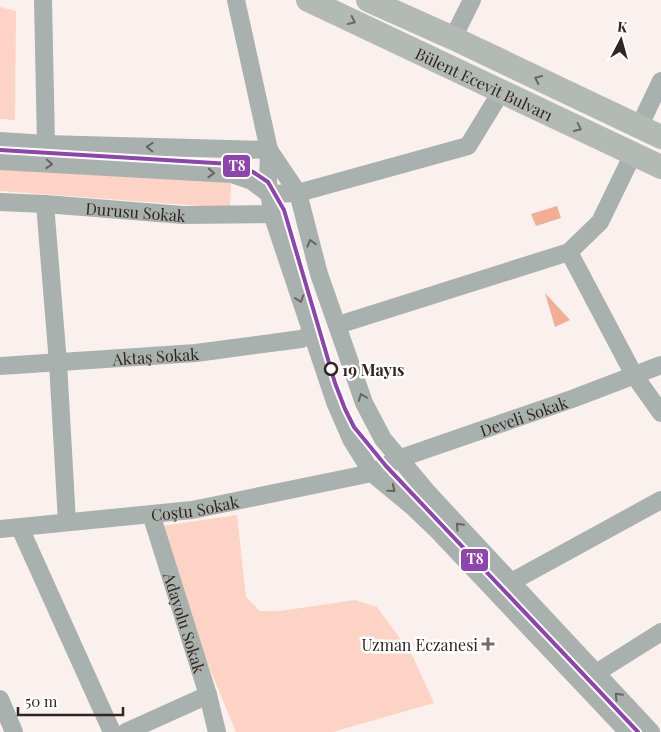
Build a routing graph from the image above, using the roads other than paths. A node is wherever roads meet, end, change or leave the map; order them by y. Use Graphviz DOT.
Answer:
graph roads {
  1 [pos="236,0"];
  2 [pos="308,0"];
  3 [pos="368,0"];
  4 [pos="472,0"];
  5 [pos="38,1"];
  6 [pos="453,38"];
  7 [pos="661,81"];
  8 [pos="502,92"];
  9 [pos="639,127"];
  10 [pos="661,137"];
  11 [pos="0,141"];
  12 [pos="46,144"];
  13 [pos="269,150"];
  14 [pos="633,154"];
  15 [pos="0,161"];
  16 [pos="661,167"];
  17 [pos="298,193"];
  18 [pos="269,194"];
  19 [pos="0,202"];
  20 [pos="45,204"];
  21 [pos="272,214"];
  22 [pos="569,252"];
  23 [pos="338,324"];
  24 [pos="312,334"];
  25 [pos="58,363"];
  26 [pos="661,365"];
  27 [pos="0,366"];
  28 [pos="634,375"];
  29 [pos="661,413"];
  30 [pos="385,466"];
  31 [pos="661,500"];
  32 [pos="151,514"];
  33 [pos="67,522"];
  34 [pos="20,528"];
  35 [pos="0,529"];
  36 [pos="510,582"];
  37 [pos="661,632"];
  38 [pos="596,673"];
  39 [pos="208,695"];
  40 [pos="0,699"];
  41 [pos="14,732"];
  42 [pos="112,732"];
  43 [pos="126,732"];
  44 [pos="217,732"];
  45 [pos="628,732"];
  46 [pos="651,732"];
  1 -- 13 [label="street"];
  2 -- 8 [label="main road, Bülent Ecevit Bulvarı, one-way"];
  3 -- 6 [label="main road, Bülent Ecevit Bulvarı"];
  4 -- 6 [label="street"];
  5 -- 12 [label="street"];
  9 -- 6 [label="main road, Bülent Ecevit Bulvarı, one-way"];
  7 -- 9 [label="street"];
  8 -- 14 [label="main road, Bülent Ecevit Bulvarı, one-way"];
  8 -- 17 [label="street"];
  9 -- 10 [label="main road, Bülent Ecevit Bulvarı"];
  11 -- 12 [label="street"];
  13 -- 12 [label="street, one-way"];
  13 -- 17 [label="street"];
  13 -- 18 [label="street"];
  14 -- 16 [label="main road, Bülent Ecevit Bulvarı"];
  14 -- 22 [label="street"];
  15 -- 18 [label="street, one-way"];
  17 -- 18 [label="street"];
  23 -- 17 [label="street, one-way"];
  18 -- 21 [label="street"];
  19 -- 20 [label="street, Durusu Sokak"];
  20 -- 21 [label="street, Durusu Sokak"];
  20 -- 25 [label="street"];
  21 -- 24 [label="street, one-way"];
  22 -- 23 [label="street"];
  22 -- 28 [label="street"];
  30 -- 23 [label="street, one-way"];
  24 -- 25 [label="street, Aktaş Sokak"];
  24 -- 30 [label="street"];
  25 -- 27 [label="street, Aktaş Sokak"];
  25 -- 33 [label="street"];
  26 -- 28 [label="street, Develi Sokak"];
  28 -- 29 [label="street"];
  28 -- 30 [label="street, Develi Sokak"];
  30 -- 32 [label="street, Coştu Sokak"];
  36 -- 30 [label="street, one-way"];
  30 -- 45 [label="street, one-way"];
  31 -- 36 [label="street"];
  32 -- 33 [label="street, Coştu Sokak"];
  32 -- 39 [label="street, Adayolu Sokak"];
  33 -- 34 [label="street, Coştu Sokak"];
  34 -- 35 [label="street, Coştu Sokak"];
  34 -- 42 [label="street"];
  36 -- 38 [label="street"];
  37 -- 38 [label="street"];
  46 -- 38 [label="street, one-way"];
  39 -- 43 [label="street"];
  39 -- 44 [label="street, Adayolu Sokak"];
  40 -- 41 [label="street"];
}
